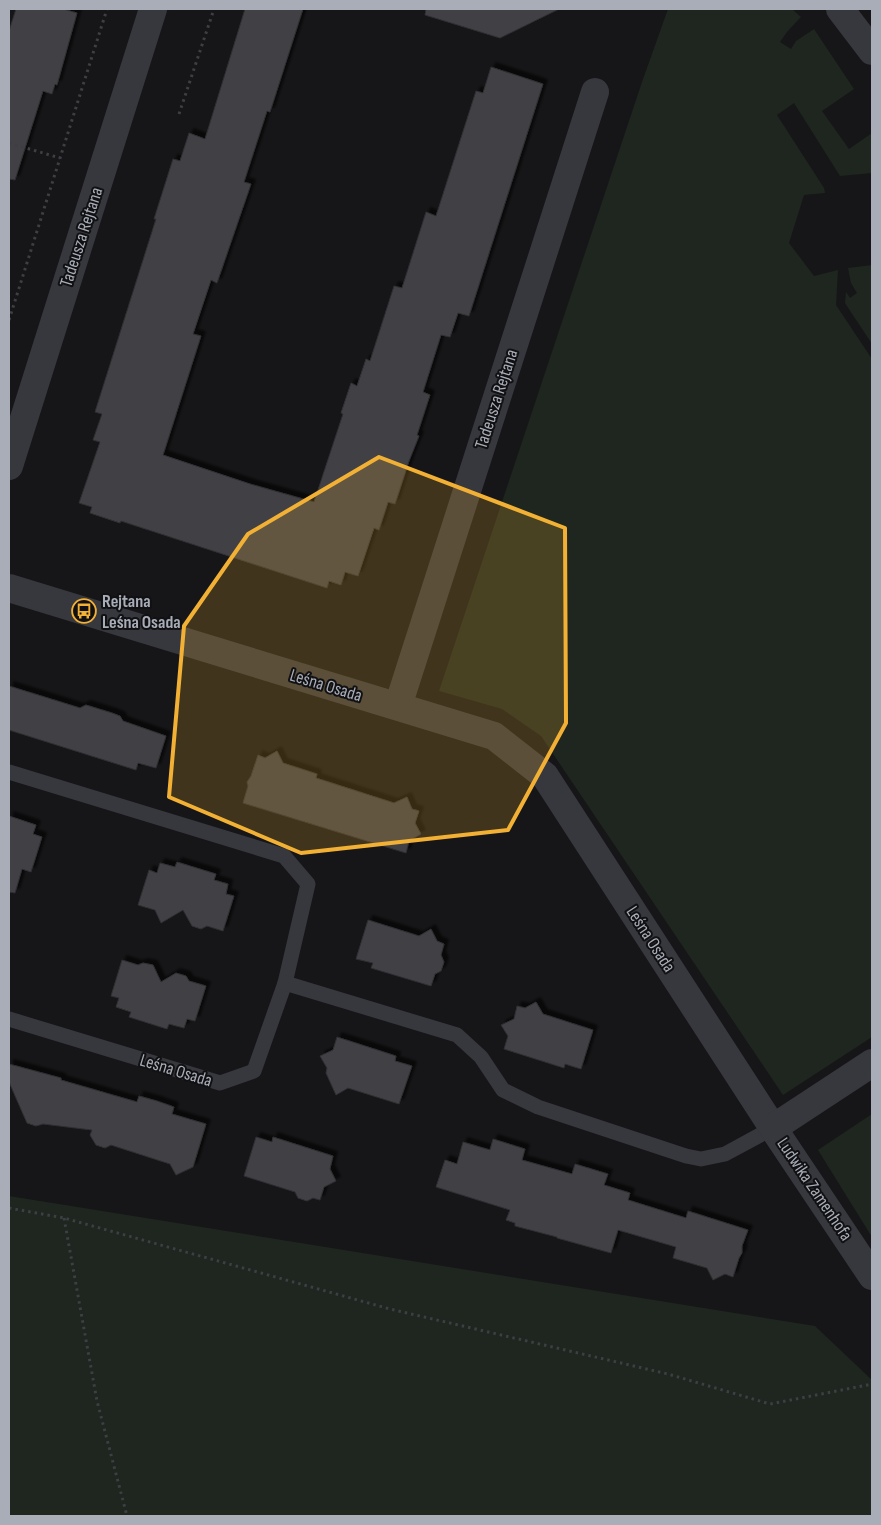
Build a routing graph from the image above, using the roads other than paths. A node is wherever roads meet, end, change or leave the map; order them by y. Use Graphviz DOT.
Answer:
graph roads {
  1 [pos="153,9"];
  2 [pos="840,9"];
  3 [pos="872,51"];
  4 [pos="595,92"];
  5 [pos="9,466"];
  6 [pos="9,588"];
  7 [pos="398,706"];
  8 [pos="9,772"];
  9 [pos="285,983"];
  10 [pos="9,1019"];
  11 [pos="872,1063"];
  12 [pos="774,1128"];
  13 [pos="872,1276"];
  1 -- 5 [label="street, Tadeusza Rejtana"];
  2 -- 3 [label="street"];
  4 -- 7 [label="street, Tadeusza Rejtana"];
  6 -- 7 [label="street, Leśna Osada"];
  7 -- 12 [label="street, Leśna Osada"];
  8 -- 9 [label="lane, Leśna Osada"];
  9 -- 10 [label="lane, Leśna Osada"];
  9 -- 12 [label="lane"];
  11 -- 12 [label="street"];
  12 -- 13 [label="street, Ludwika Zamenhofa"];
}
